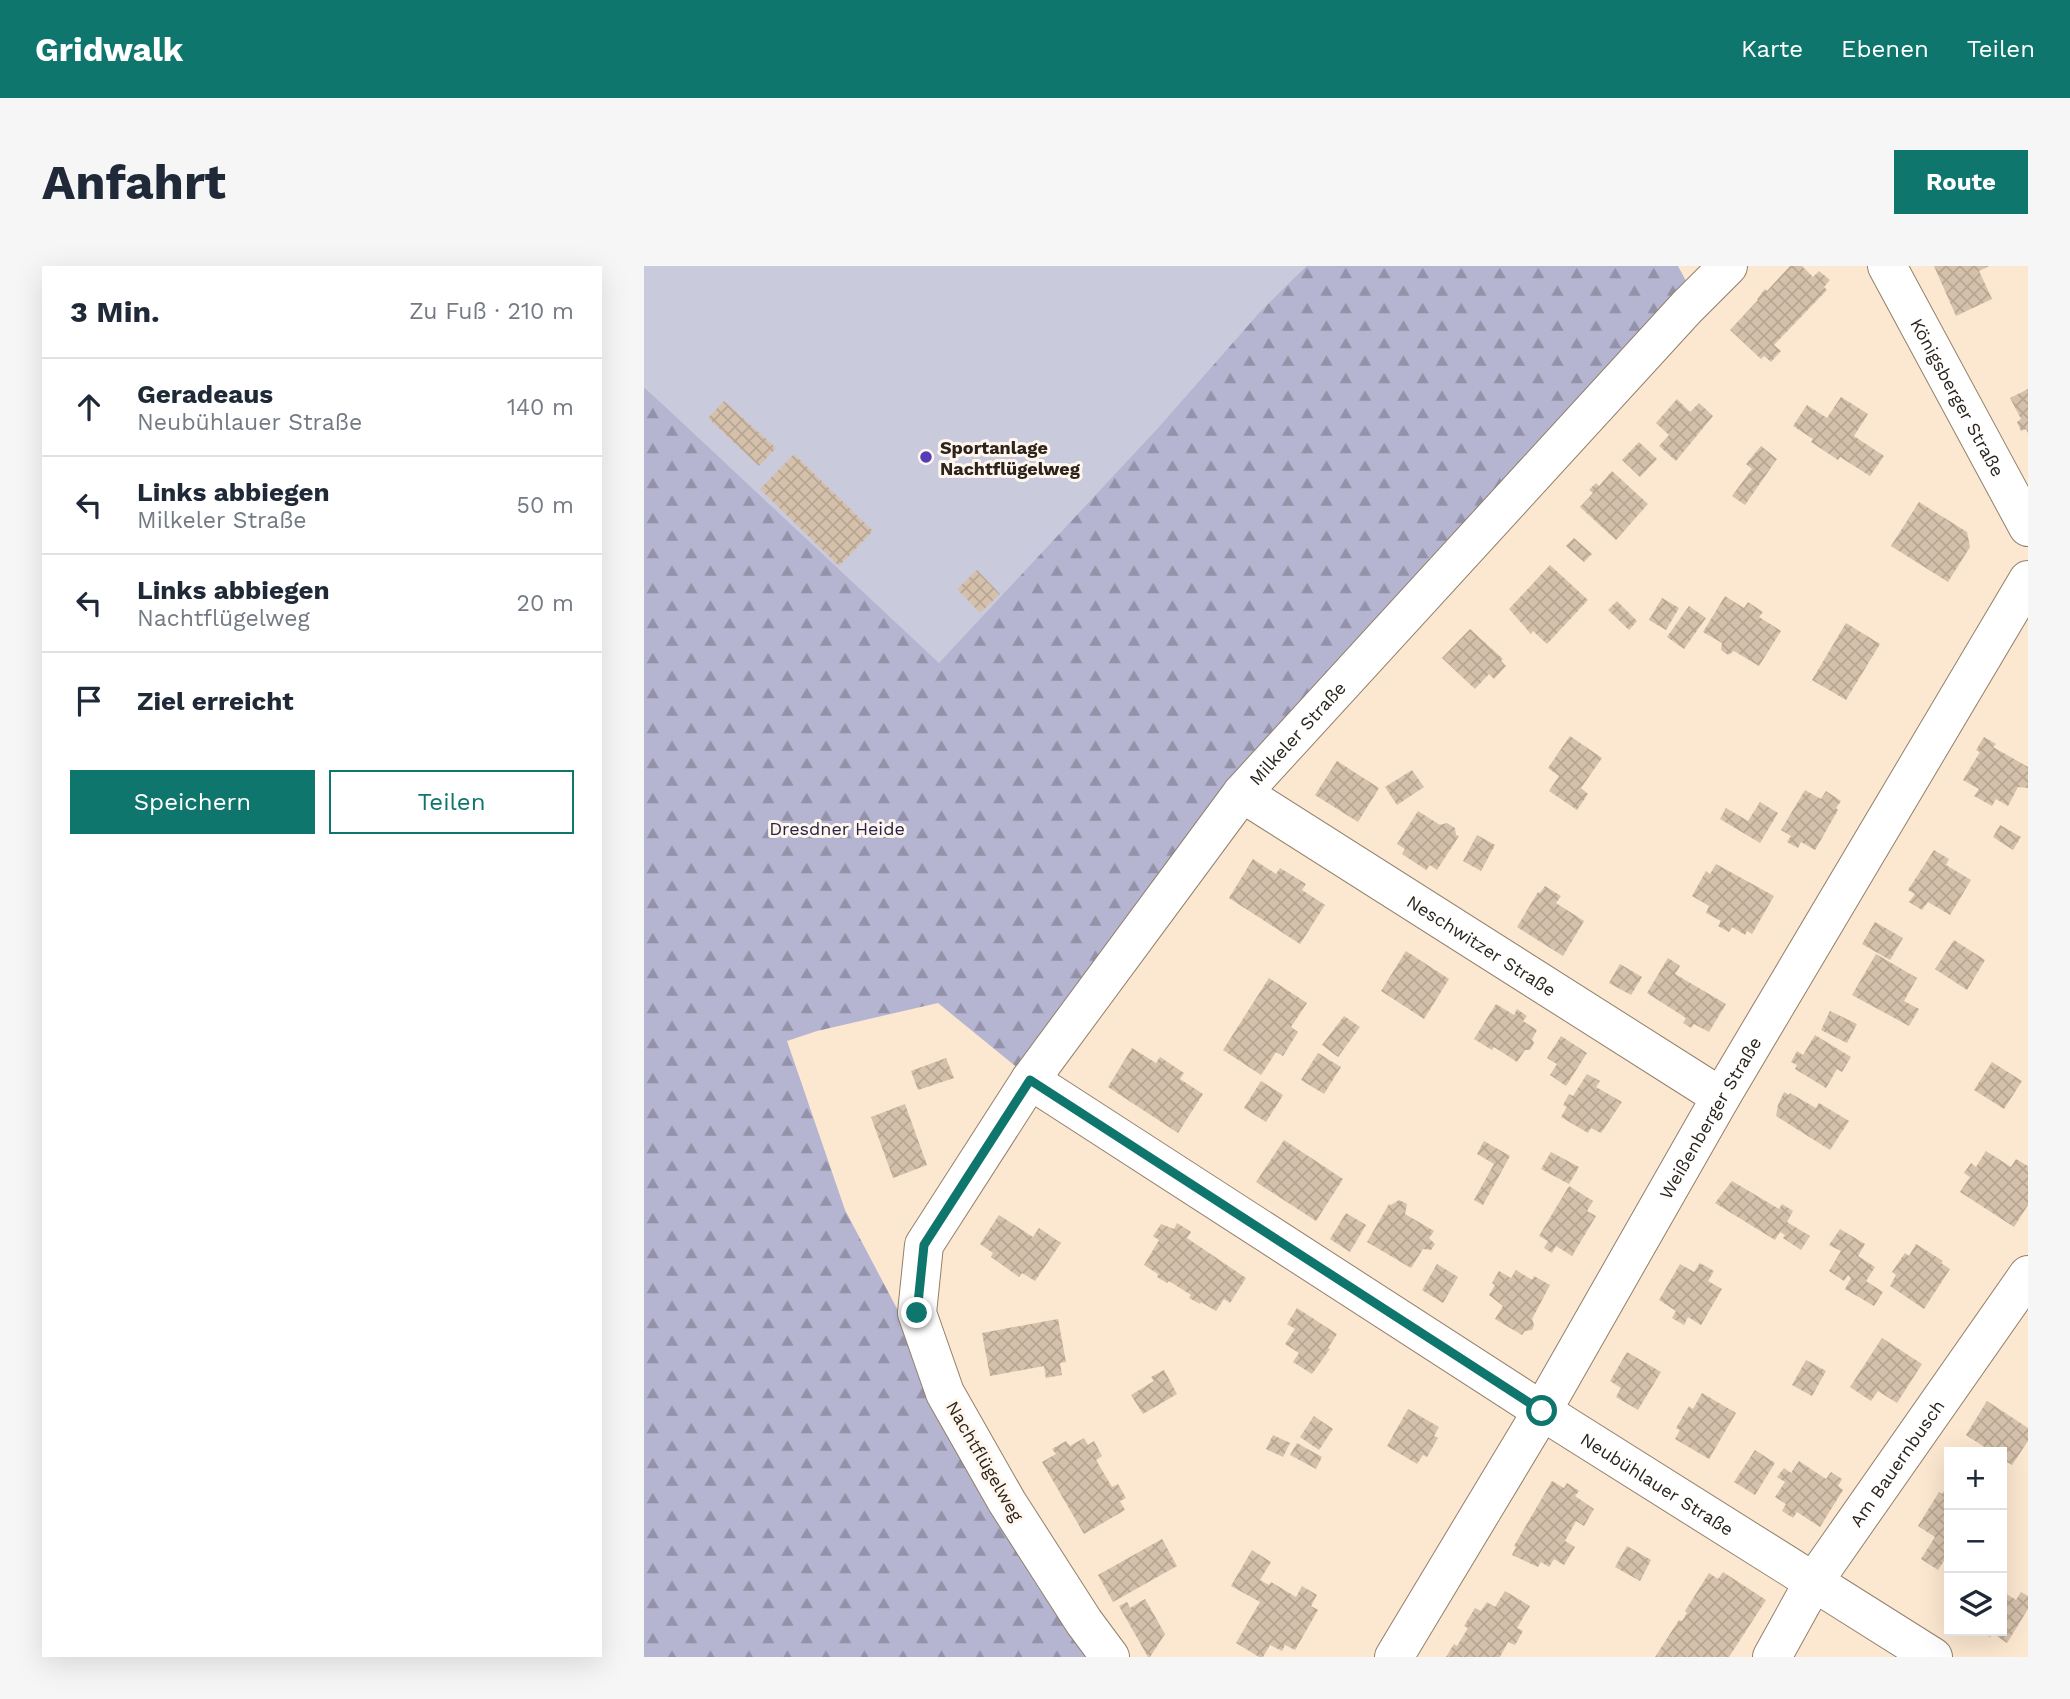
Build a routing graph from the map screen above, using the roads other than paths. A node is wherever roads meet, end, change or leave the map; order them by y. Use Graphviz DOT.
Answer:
graph roads {
  1 [pos="1728,266"];
  2 [pos="1887,266"];
  3 [pos="2028,527"];
  4 [pos="2028,580"];
  5 [pos="1242,793"];
  6 [pos="1030,1080"];
  7 [pos="1721,1097"];
  8 [pos="924,1245"];
  9 [pos="2027,1280"];
  10 [pos="1542,1411"];
  11 [pos="1814,1581"];
  12 [pos="1110,1657"];
  13 [pos="1394,1657"];
  14 [pos="1772,1657"];
  15 [pos="1933,1657"];
  1 -- 5 [label="street, Milkeler Straße"];
  2 -- 3 [label="street, Königsberger Straße"];
  4 -- 7 [label="street, Weißenberger Straße"];
  5 -- 6 [label="street, Milkeler Straße"];
  5 -- 7 [label="street, Neschwitzer Straße"];
  6 -- 8 [label="street, Milkeler Straße"];
  6 -- 10 [label="street, Neubühlauer Straße"];
  7 -- 10 [label="street, Weißenberger Straße"];
  8 -- 12 [label="street, Nachtflügelweg"];
  9 -- 11 [label="street, Am Bauernbusch"];
  10 -- 11 [label="street, Neubühlauer Straße"];
  10 -- 13 [label="street, Weißenberger Straße"];
  11 -- 14 [label="street, Am Bauernbusch"];
  11 -- 15 [label="street, Neubühlauer Straße"];
}
